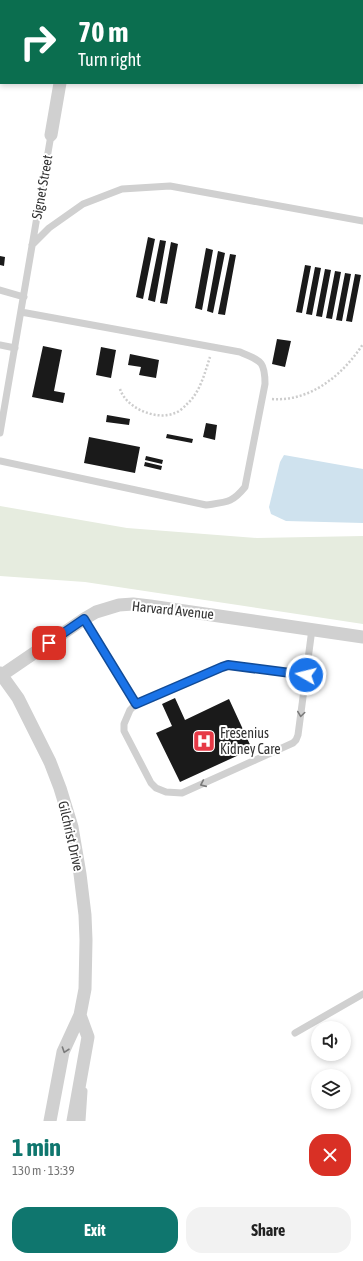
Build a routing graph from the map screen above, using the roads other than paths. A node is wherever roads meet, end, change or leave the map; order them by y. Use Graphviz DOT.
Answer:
graph roads {
  1 [pos="60,84"];
  2 [pos="51,135"];
  3 [pos="363,220"];
  4 [pos="32,245"];
  5 [pos="0,290"];
  6 [pos="24,294"];
  7 [pos="21,312"];
  8 [pos="0,345"];
  9 [pos="15,348"];
  10 [pos="0,433"];
  11 [pos="0,461"];
  12 [pos="84,619"];
  13 [pos="312,629"];
  14 [pos="363,637"];
  15 [pos="1,674"];
  16 [pos="306,675"];
  17 [pos="136,704"];
  18 [pos="363,994"];
  19 [pos="80,1015"];
  20 [pos="295,1033"];
  21 [pos="88,1037"];
  22 [pos="50,1121"];
  23 [pos="73,1121"];
  24 [pos="82,1121"];
  1 -- 2 [label="street, Signet Street"];
  2 -- 4 [label="lane, Signet Street"];
  3 -- 4 [label="lane"];
  4 -- 6 [label="lane, Signet Street"];
  5 -- 6 [label="lane"];
  6 -- 7 [label="lane, Signet Street"];
  7 -- 9 [label="lane, Signet Street"];
  7 -- 11 [label="lane"];
  8 -- 9 [label="lane"];
  9 -- 10 [label="lane, Signet Street"];
  12 -- 13 [label="street, Harvard Avenue"];
  12 -- 15 [label="street, Harvard Avenue"];
  12 -- 17 [label="lane"];
  13 -- 14 [label="street, Harvard Avenue"];
  13 -- 16 [label="lane"];
  15 -- 19 [label="street, Gilchrist Drive"];
  16 -- 17 [label="lane"];
  16 -- 17 [label="lane, one-way"];
  18 -- 20 [label="lane"];
  19 -- 21 [label="street"];
  19 -- 22 [label="street, Gilchrist Drive, one-way"];
  21 -- 23 [label="street"];
  21 -- 24 [label="lane"];
}
